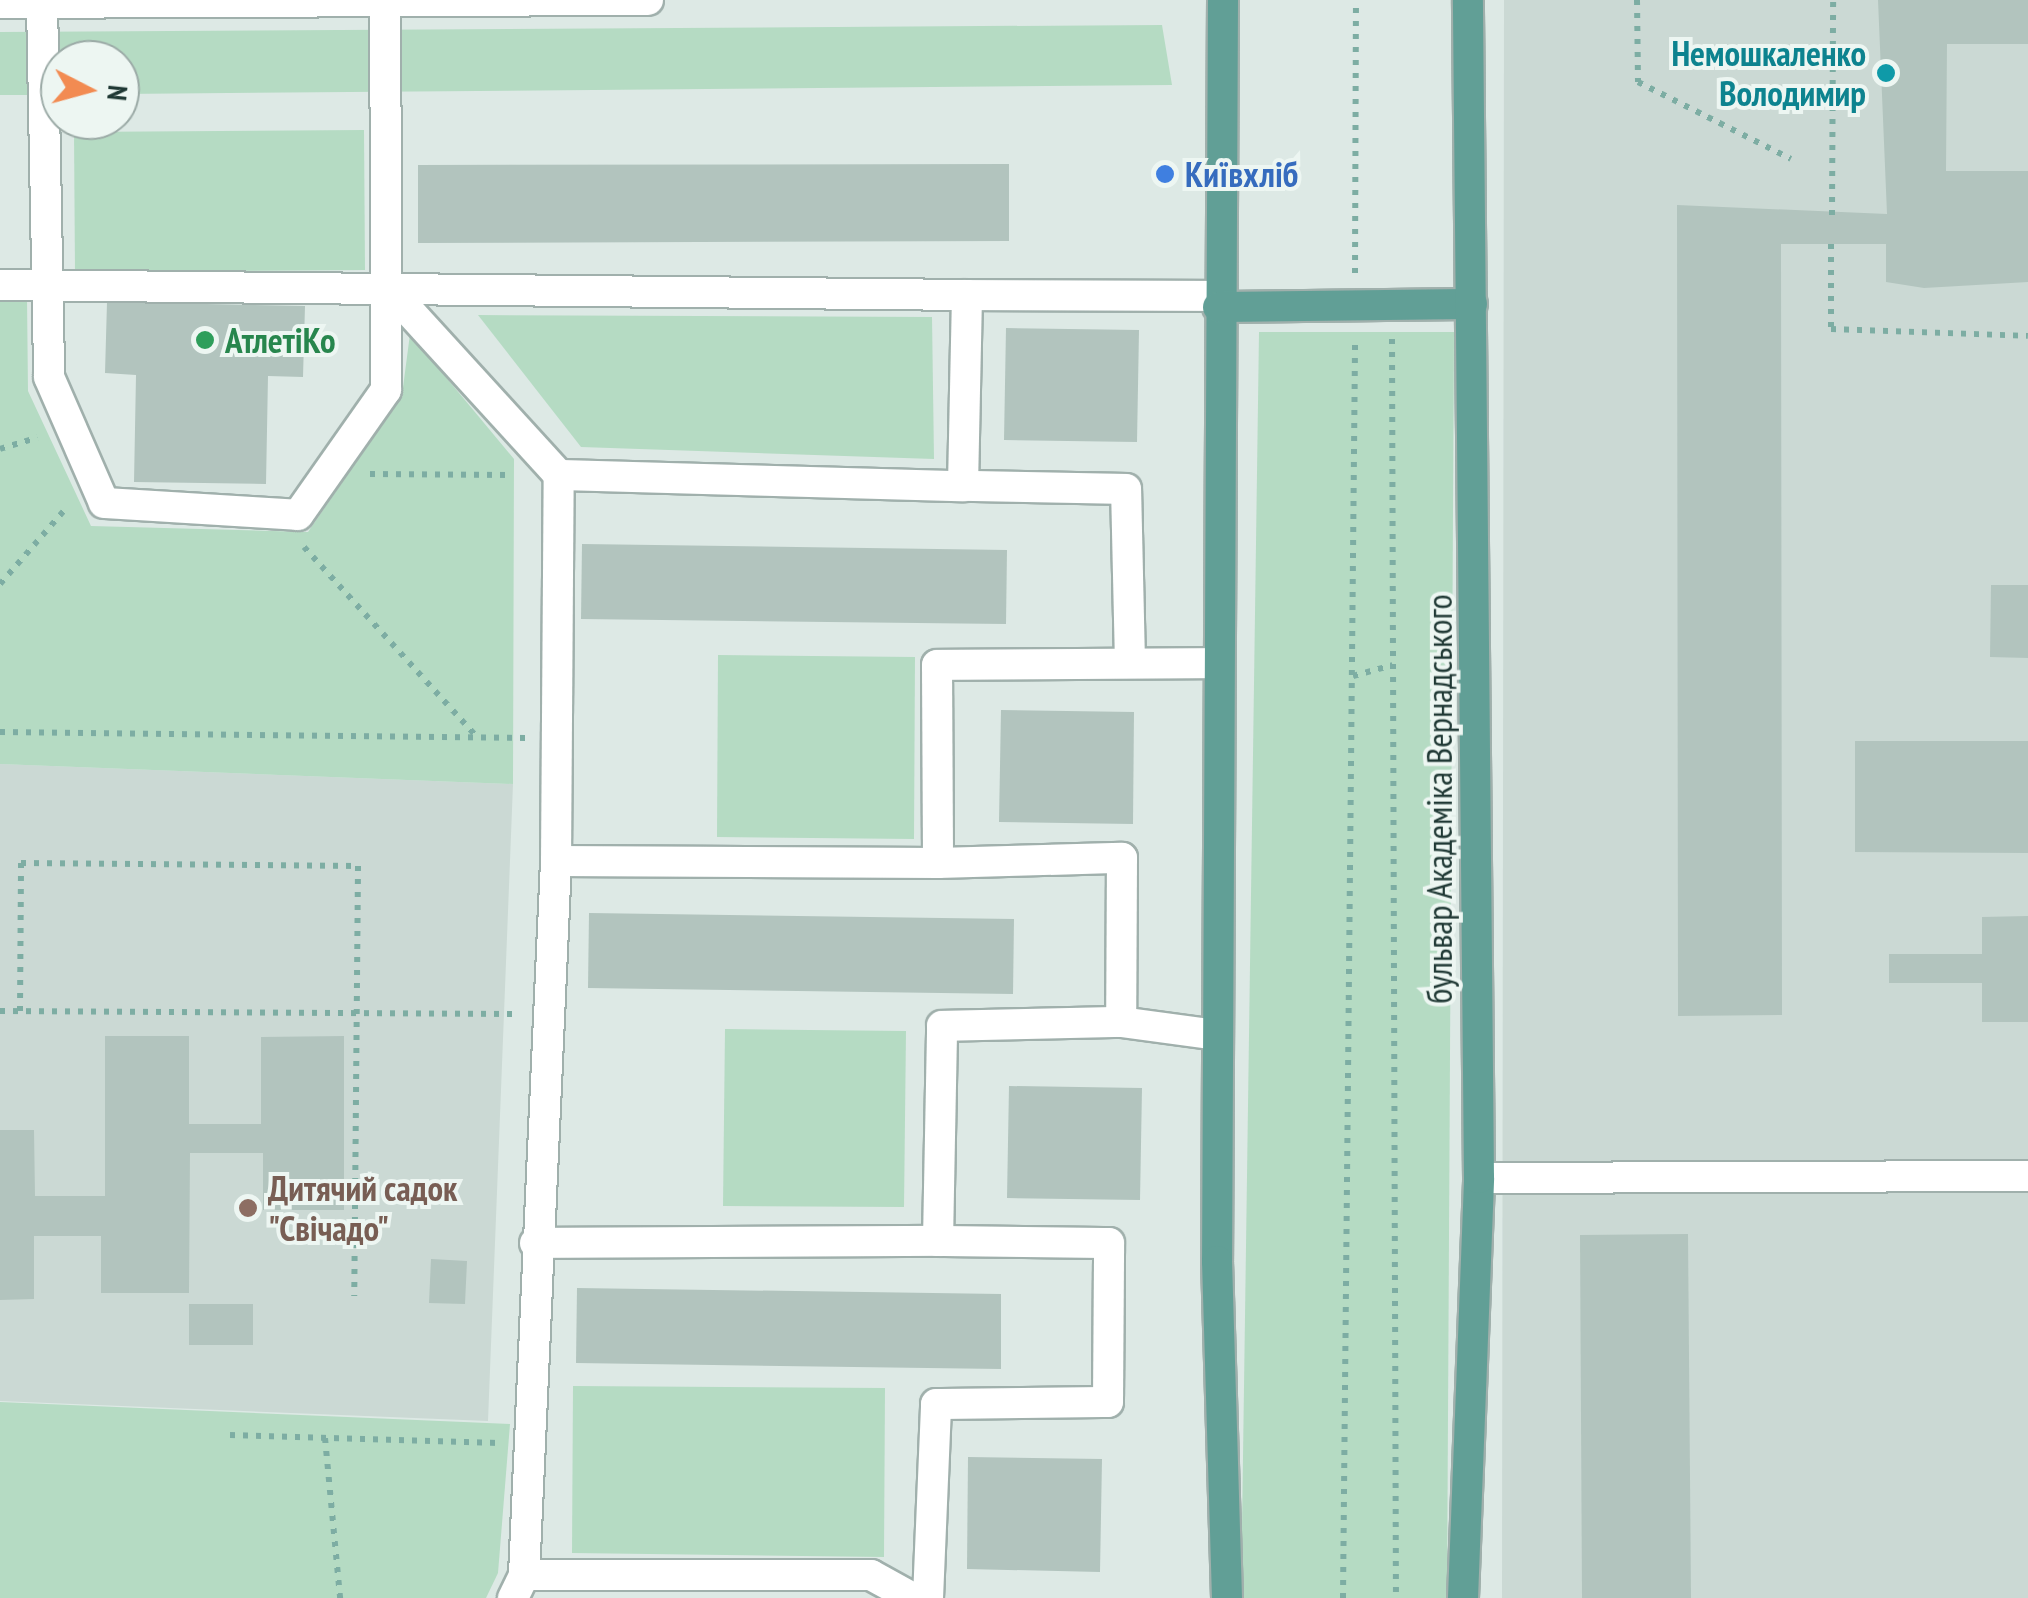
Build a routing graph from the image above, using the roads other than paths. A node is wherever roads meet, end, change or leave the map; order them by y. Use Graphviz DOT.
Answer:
graph roads {
  1 [pos="648,0"];
  2 [pos="1223,0"];
  3 [pos="1468,0"];
  4 [pos="385,1"];
  5 [pos="42,2"];
  6 [pos="0,3"];
  7 [pos="0,285"];
  8 [pos="51,285"];
  9 [pos="389,289"];
  10 [pos="967,295"];
  11 [pos="1218,302"];
  12 [pos="1472,304"];
  13 [pos="558,475"];
  14 [pos="963,486"];
  15 [pos="1216,663"];
  16 [pos="1130,664"];
  17 [pos="556,861"];
  18 [pos="938,863"];
  19 [pos="1120,1022"];
  20 [pos="1217,1035"];
  21 [pos="2028,1176"];
  22 [pos="1479,1178"];
  23 [pos="938,1241"];
  24 [pos="536,1243"];
  25 [pos="518,1586"];
  26 [pos="912,1598"];
  27 [pos="928,1598"];
  28 [pos="1227,1598"];
  29 [pos="1464,1598"];
  1 -- 4 [label="street"];
  2 -- 11 [label="main road"];
  3 -- 12 [label="main road, бульвар Академіка Вернадського"];
  4 -- 5 [label="street"];
  4 -- 9 [label="street"];
  5 -- 6 [label="street"];
  5 -- 8 [label="street"];
  7 -- 8 [label="street"];
  8 -- 9 [label="street"];
  8 -- 9 [label="street"];
  9 -- 10 [label="street"];
  9 -- 13 [label="street"];
  10 -- 11 [label="street"];
  10 -- 14 [label="street"];
  11 -- 12 [label="main road"];
  11 -- 15 [label="main road"];
  12 -- 22 [label="main road, бульвар Академіка Вернадського"];
  13 -- 14 [label="street"];
  13 -- 17 [label="street"];
  14 -- 16 [label="street"];
  15 -- 16 [label="street"];
  15 -- 20 [label="main road"];
  16 -- 18 [label="street"];
  17 -- 18 [label="street"];
  17 -- 24 [label="street"];
  18 -- 19 [label="street"];
  19 -- 20 [label="street"];
  19 -- 23 [label="street"];
  20 -- 28 [label="main road"];
  21 -- 22 [label="street"];
  22 -- 29 [label="main road, бульвар Академіка Вернадського"];
  23 -- 24 [label="street"];
  23 -- 27 [label="street"];
  24 -- 25 [label="street"];
  25 -- 26 [label="street"];
}
